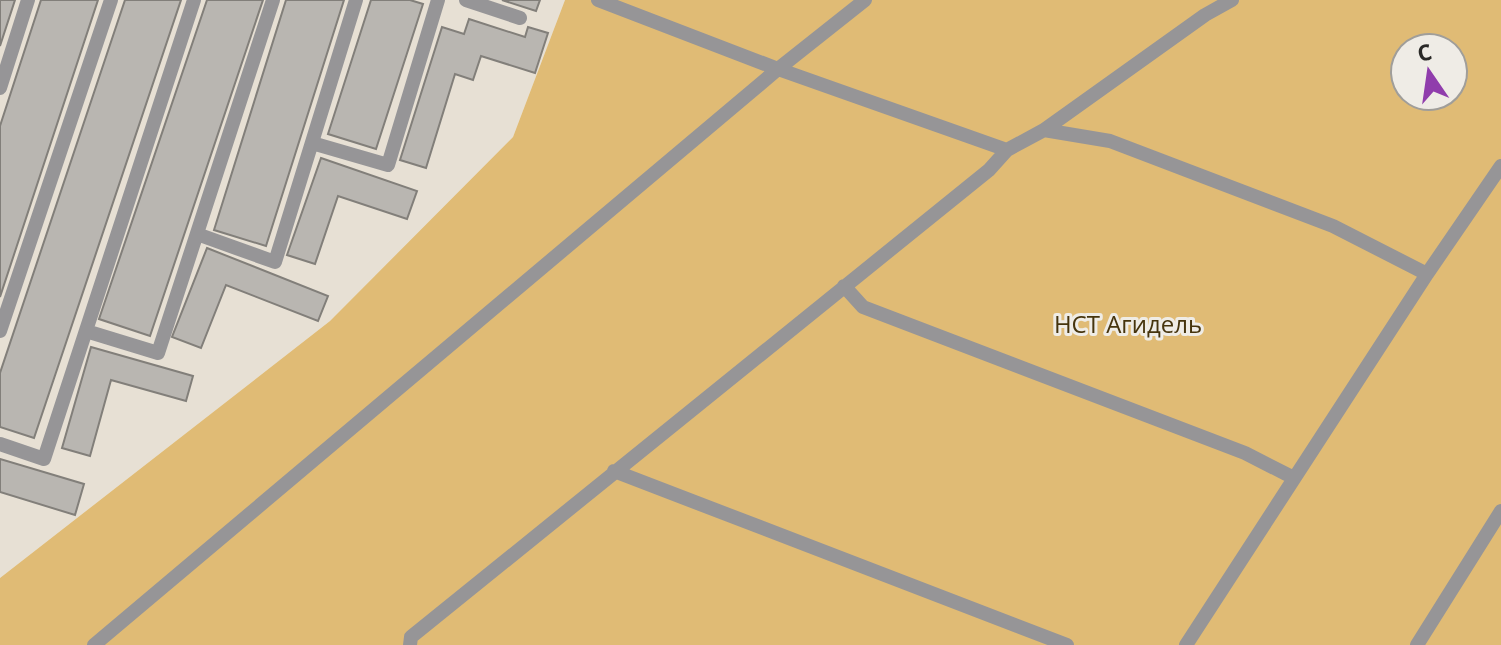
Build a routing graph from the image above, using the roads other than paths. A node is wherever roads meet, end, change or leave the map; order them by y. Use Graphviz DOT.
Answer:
graph roads {
  1 [pos="28,0"];
  2 [pos="111,0"];
  3 [pos="194,0"];
  4 [pos="273,0"];
  5 [pos="356,0"];
  6 [pos="438,0"];
  7 [pos="466,0"];
  8 [pos="598,0"];
  9 [pos="865,0"];
  10 [pos="1232,0"];
  11 [pos="520,18"];
  12 [pos="778,69"];
  13 [pos="0,88"];
  14 [pos="1044,130"];
  15 [pos="312,143"];
  16 [pos="1007,150"];
  17 [pos="1501,166"];
  18 [pos="197,234"];
  19 [pos="1427,274"];
  20 [pos="844,286"];
  21 [pos="0,331"];
  22 [pos="86,331"];
  23 [pos="0,444"];
  24 [pos="614,471"];
  25 [pos="1294,478"];
  26 [pos="1501,511"];
  27 [pos="94,645"];
  28 [pos="410,645"];
  29 [pos="1067,645"];
  30 [pos="1186,645"];
  31 [pos="1417,645"];
  1 -- 13 [label="lane"];
  2 -- 21 [label="lane"];
  3 -- 22 [label="lane"];
  4 -- 18 [label="lane"];
  5 -- 15 [label="lane"];
  6 -- 15 [label="lane"];
  7 -- 11 [label="lane"];
  8 -- 12 [label="lane"];
  9 -- 12 [label="lane"];
  10 -- 14 [label="lane"];
  12 -- 16 [label="lane"];
  12 -- 27 [label="lane"];
  14 -- 16 [label="lane"];
  14 -- 19 [label="lane"];
  15 -- 18 [label="lane"];
  16 -- 20 [label="lane"];
  17 -- 19 [label="lane"];
  18 -- 22 [label="lane"];
  19 -- 25 [label="lane"];
  20 -- 24 [label="lane"];
  20 -- 25 [label="lane"];
  22 -- 23 [label="lane"];
  24 -- 28 [label="lane"];
  24 -- 29 [label="lane"];
  25 -- 30 [label="lane"];
  26 -- 31 [label="lane"];
}
